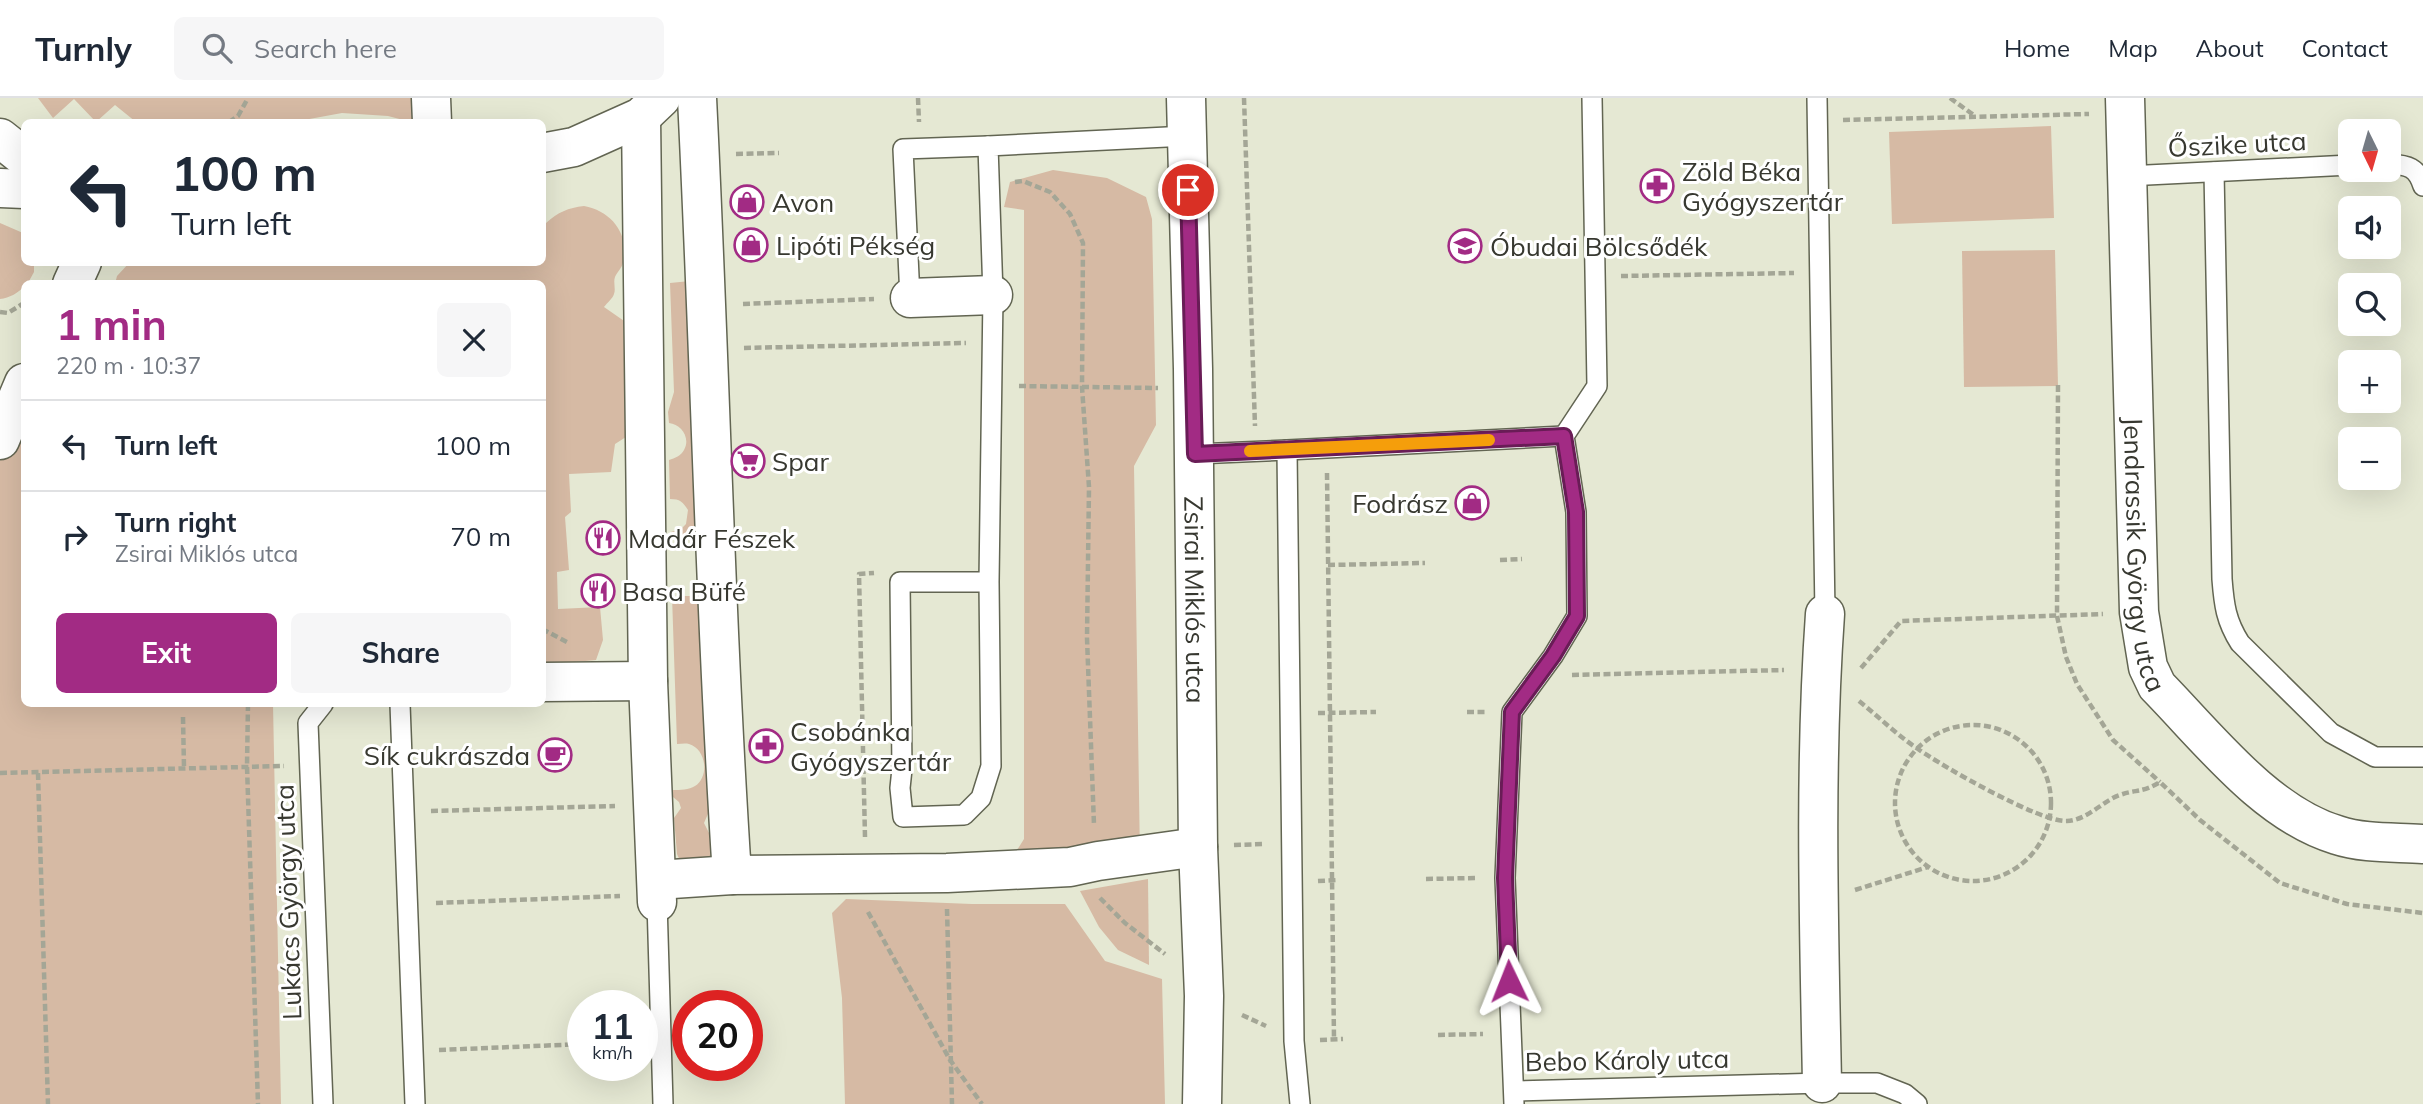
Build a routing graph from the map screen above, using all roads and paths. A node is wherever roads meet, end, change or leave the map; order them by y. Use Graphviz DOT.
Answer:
graph roads {
  1 [pos="248,98"];
  2 [pos="431,98"];
  3 [pos="697,98"];
  4 [pos="1186,98"];
  5 [pos="1244,98"];
  6 [pos="1592,98"];
  7 [pos="1817,98"];
  8 [pos="1950,98"];
  9 [pos="2125,105"];
  10 [pos="651,108"];
  11 [pos="1976,116"];
  12 [pos="234,119"];
  13 [pos="432,119"];
  14 [pos="1817,120"];
  15 [pos="1187,136"];
  16 [pos="0,138"];
  17 [pos="988,146"];
  18 [pos="546,152"];
  19 [pos="21,155"];
  20 [pos="2401,164"];
  21 [pos="2338,166"];
  22 [pos="2214,172"];
  23 [pos="2421,172"];
  24 [pos="2127,176"];
  25 [pos="990,183"];
  26 [pos="0,188"];
  27 [pos="21,189"];
  28 [pos="1819,273"];
  29 [pos="1595,276"];
  30 [pos="993,295"];
  31 [pos="910,298"];
  32 [pos="21,305"];
  33 [pos="707,306"];
  34 [pos="0,312"];
  35 [pos="992,342"];
  36 [pos="708,349"];
  37 [pos="991,384"];
  38 [pos="2058,385"];
  39 [pos="1082,387"];
  40 [pos="1194,389"];
  41 [pos="21,390"];
  42 [pos="1564,436"];
  43 [pos="0,440"];
  44 [pos="1327,449"];
  45 [pos="1287,450"];
  46 [pos="1256,451"];
  47 [pos="1195,454"];
  48 [pos="1522,559"];
  49 [pos="1500,560"];
  50 [pos="1425,562"];
  51 [pos="1328,565"];
  52 [pos="989,582"];
  53 [pos="1825,614"];
  54 [pos="1821,669"];
  55 [pos="648,681"];
  56 [pos="546,682"];
  57 [pos="248,707"];
  58 [pos="321,707"];
  59 [pos="400,707"];
  60 [pos="1376,712"];
  61 [pos="1290,713"];
  62 [pos="1331,713"];
  63 [pos="183,717"];
  64 [pos="1918,749"];
  65 [pos="2423,757"];
  66 [pos="247,766"];
  67 [pos="309,767"];
  68 [pos="184,768"];
  69 [pos="38,773"];
  70 [pos="0,774"];
  71 [pos="2160,782"];
  72 [pos="621,806"];
  73 [pos="440,811"];
  74 [pos="2049,818"];
  75 [pos="1291,843"];
  76 [pos="2423,844"];
  77 [pos="1198,846"];
  78 [pos="1084,864"];
  79 [pos="1928,867"];
  80 [pos="847,873"];
  81 [pos="947,873"];
  82 [pos="732,875"];
  83 [pos="1505,878"];
  84 [pos="1426,879"];
  85 [pos="648,893"];
  86 [pos="409,904"];
  87 [pos="2423,913"];
  88 [pos="1819,920"];
  89 [pos="1204,996"];
  90 [pos="1511,1032"];
  91 [pos="1438,1035"];
  92 [pos="1335,1040"];
  93 [pos="567,1045"];
  94 [pos="414,1051"];
  95 [pos="950,1060"];
  96 [pos="1822,1083"];
  97 [pos="1514,1098"];
  98 [pos="48,1104"];
  99 [pos="258,1104"];
  100 [pos="323,1104"];
  101 [pos="415,1104"];
  102 [pos="663,1104"];
  103 [pos="952,1104"];
  104 [pos="982,1104"];
  105 [pos="1202,1104"];
  106 [pos="1300,1104"];
  107 [pos="1917,1104"];
  1 -- 12 [label="path"];
  2 -- 13 [label="street"];
  3 -- 33 [label="street"];
  4 -- 15 [label="street, Zsirai Miklós utca"];
  5 -- 46 [label="path"];
  6 -- 29 [label="lane"];
  7 -- 14 [label="lane"];
  8 -- 11 [label="path"];
  9 -- 11 [label="path"];
  9 -- 24 [label="street, Jendrassik György utca"];
  10 -- 18 [label="street"];
  10 -- 55 [label="street"];
  11 -- 14 [label="path"];
  14 -- 28 [label="lane"];
  15 -- 17 [label="lane"];
  15 -- 40 [label="street, Zsirai Miklós utca"];
  16 -- 19 [label="street"];
  17 -- 25 [label="lane"];
  17 -- 31 [label="lane"];
  20 -- 23 [label="lane"];
  21 -- 22 [label="lane, Őszike utca"];
  22 -- 24 [label="lane, Őszike utca"];
  22 -- 65 [label="lane"];
  24 -- 76 [label="street, Jendrassik György utca"];
  25 -- 30 [label="lane"];
  25 -- 39 [label="path"];
  26 -- 27 [label="street"];
  28 -- 29 [label="path"];
  28 -- 53 [label="lane"];
  29 -- 42 [label="lane"];
  30 -- 31 [label="street"];
  30 -- 35 [label="lane"];
  31 -- 33 [label="path"];
  32 -- 34 [label="path"];
  33 -- 36 [label="street"];
  35 -- 36 [label="path"];
  35 -- 37 [label="lane"];
  36 -- 82 [label="street"];
  37 -- 39 [label="path"];
  37 -- 52 [label="lane"];
  38 -- 71 [label="path"];
  39 -- 40 [label="path"];
  39 -- 78 [label="path"];
  40 -- 47 [label="street, Zsirai Miklós utca"];
  41 -- 43 [label="street"];
  42 -- 44 [label="lane"];
  42 -- 83 [label="lane, Bebo Károly utca"];
  44 -- 45 [label="lane"];
  44 -- 51 [label="path"];
  45 -- 46 [label="lane"];
  45 -- 61 [label="lane"];
  46 -- 47 [label="lane"];
  47 -- 77 [label="street, Zsirai Miklós utca"];
  48 -- 49 [label="path"];
  50 -- 51 [label="path"];
  51 -- 62 [label="path"];
  52 -- 52 [label="lane"];
  53 -- 54 [label="street"];
  54 -- 64 [label="path"];
  54 -- 88 [label="street"];
  55 -- 56 [label="street"];
  55 -- 85 [label="street"];
  57 -- 66 [label="path"];
  58 -- 67 [label="lane, Lukács György utca"];
  59 -- 86 [label="lane"];
  60 -- 62 [label="path"];
  61 -- 62 [label="path"];
  61 -- 75 [label="lane"];
  62 -- 92 [label="path"];
  63 -- 68 [label="path"];
  64 -- 74 [label="path"];
  64 -- 74 [label="path"];
  64 -- 79 [label="path"];
  66 -- 67 [label="path"];
  66 -- 68 [label="path"];
  66 -- 99 [label="path"];
  67 -- 100 [label="lane, Lukács György utca"];
  68 -- 69 [label="path"];
  69 -- 70 [label="path"];
  69 -- 98 [label="path"];
  71 -- 74 [label="path"];
  71 -- 87 [label="path"];
  72 -- 73 [label="path"];
  74 -- 79 [label="path"];
  75 -- 77 [label="path"];
  75 -- 106 [label="lane"];
  77 -- 78 [label="street"];
  77 -- 89 [label="street, Zsirai Miklós utca"];
  78 -- 81 [label="street"];
  78 -- 89 [label="path"];
  79 -- 88 [label="path"];
  80 -- 81 [label="street"];
  80 -- 82 [label="street"];
  80 -- 95 [label="path"];
  81 -- 95 [label="path"];
  82 -- 85 [label="street"];
  83 -- 84 [label="path"];
  83 -- 90 [label="lane, Bebo Károly utca"];
  85 -- 86 [label="path"];
  85 -- 102 [label="lane"];
  86 -- 94 [label="lane"];
  88 -- 96 [label="street"];
  89 -- 105 [label="street, Zsirai Miklós utca"];
  90 -- 91 [label="path"];
  90 -- 97 [label="lane, Bebo Károly utca"];
  93 -- 94 [label="path"];
  94 -- 101 [label="lane"];
  95 -- 103 [label="path"];
  95 -- 104 [label="path"];
  96 -- 97 [label="lane, Bebo Károly utca"];
  96 -- 107 [label="lane, Bebo Károly utca"];
}
